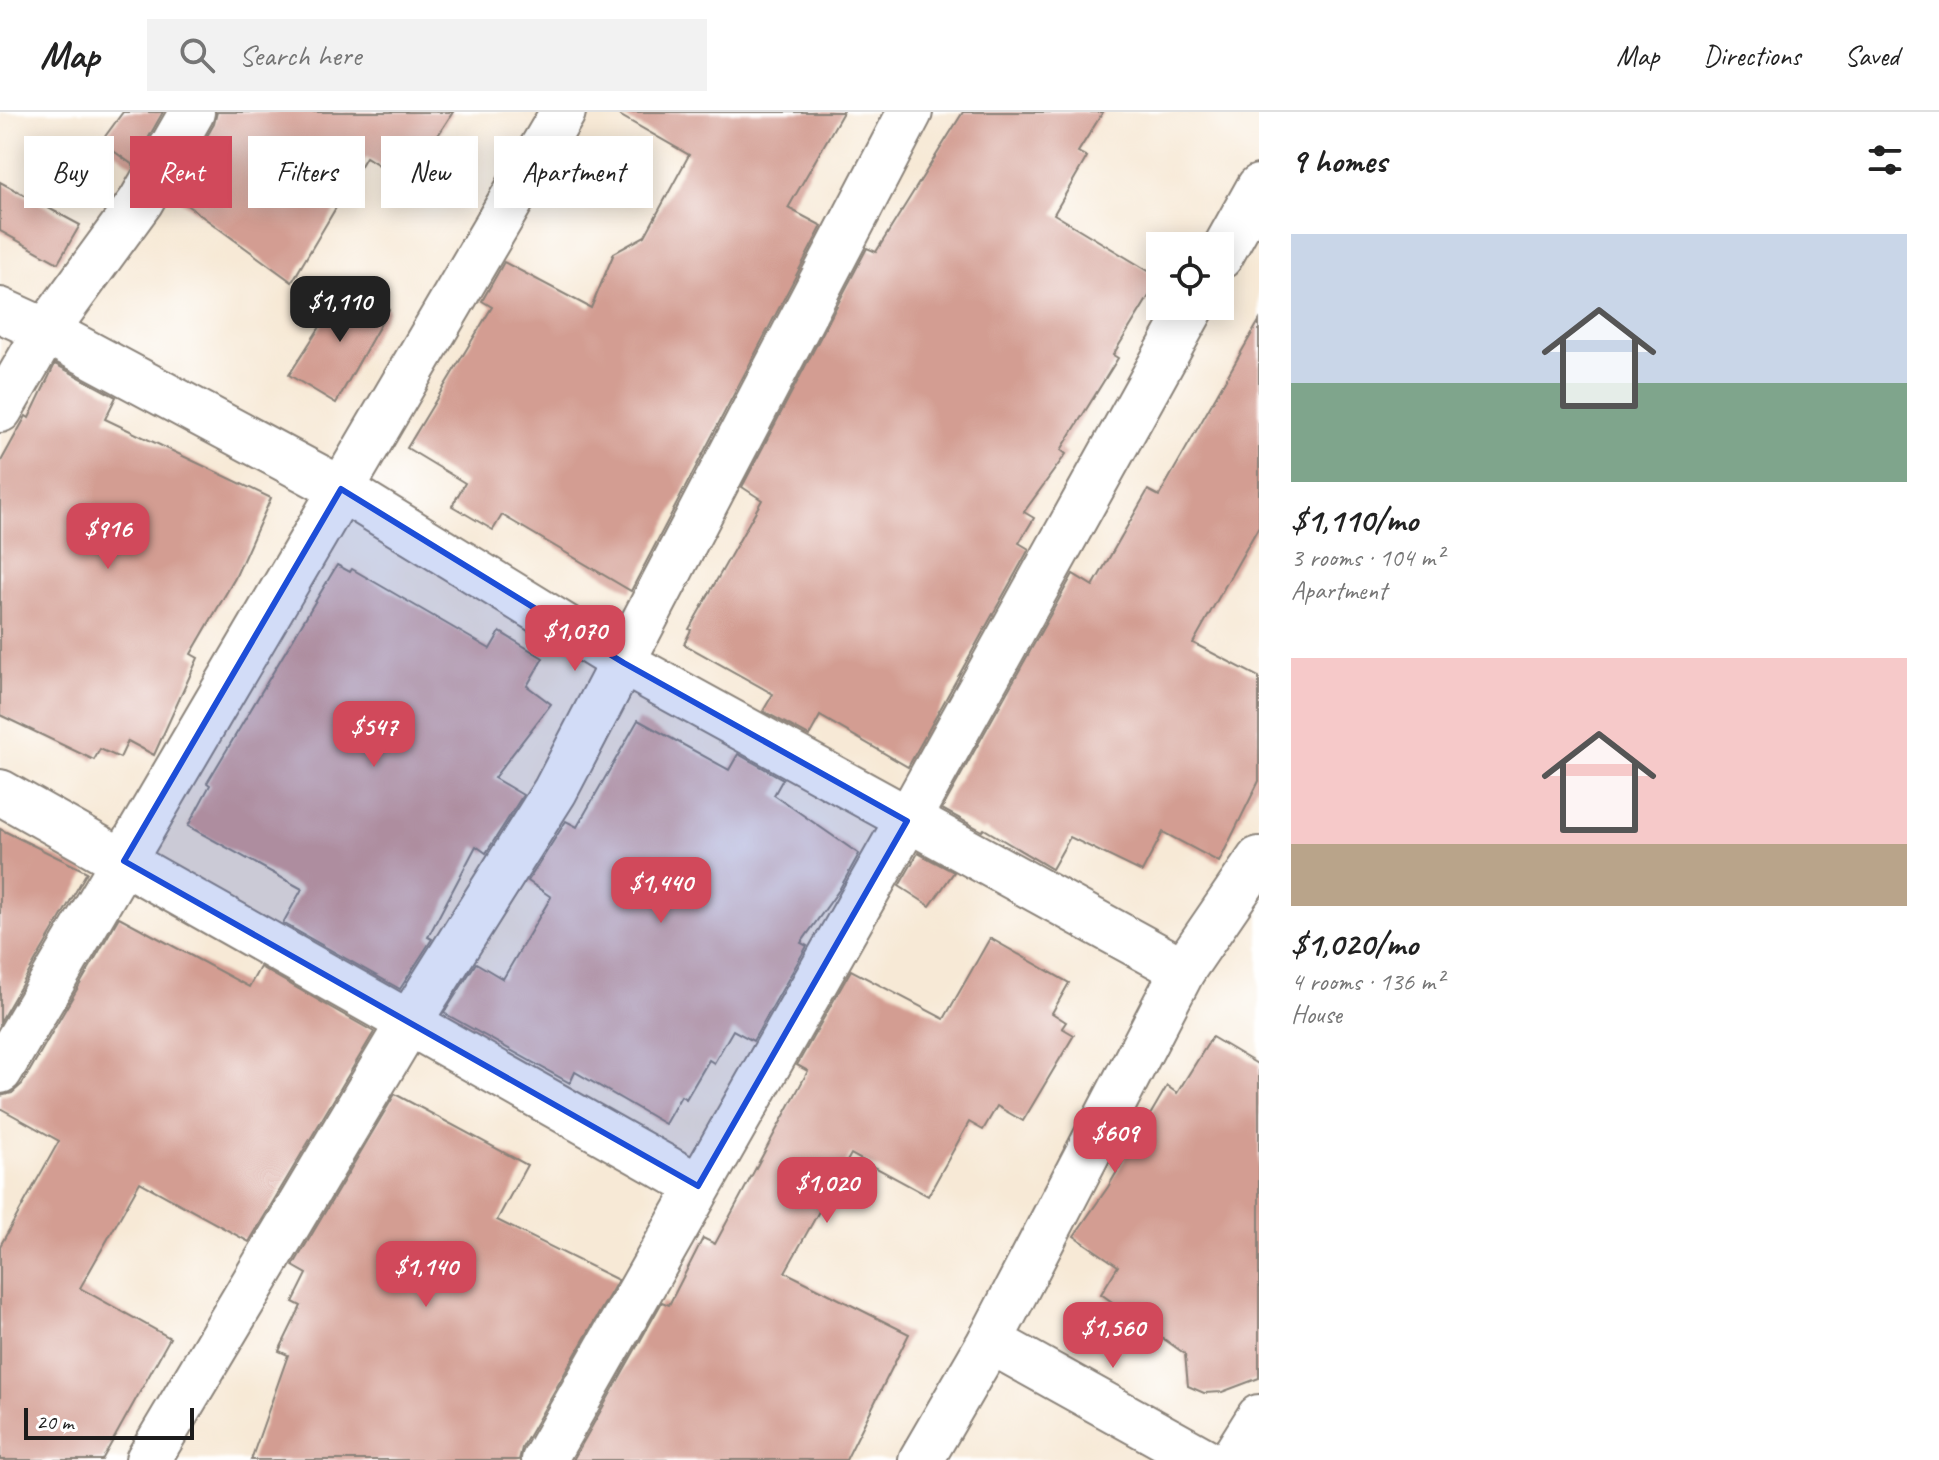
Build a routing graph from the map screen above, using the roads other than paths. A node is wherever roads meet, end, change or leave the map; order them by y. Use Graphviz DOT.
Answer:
graph roads {
  1 [pos="192,112"];
  2 [pos="563,112"];
  3 [pos="910,112"];
  4 [pos="1259,187"];
  5 [pos="1234,232"];
  6 [pos="0,310"];
  7 [pos="1185,320"];
  8 [pos="46,331"];
  9 [pos="0,410"];
  10 [pos="341,489"];
  11 [pos="624,663"];
  12 [pos="0,792"];
  13 [pos="907,821"];
  14 [pos="1259,859"];
  15 [pos="124,861"];
  16 [pos="1183,970"];
  17 [pos="408,1024"];
  18 [pos="0,1071"];
  19 [pos="698,1186"];
  20 [pos="990,1341"];
  21 [pos="1259,1417"];
  22 [pos="148,1460"];
  23 [pos="544,1460"];
  24 [pos="921,1460"];
  25 [pos="1204,1460"];
  26 [pos="1232,1460"];
  1 -- 8 [label="street"];
  2 -- 10 [label="street"];
  3 -- 11 [label="street"];
  4 -- 5 [label="street"];
  6 -- 8 [label="street"];
  7 -- 13 [label="street"];
  8 -- 9 [label="street"];
  8 -- 10 [label="street"];
  10 -- 11 [label="street"];
  10 -- 15 [label="street"];
  11 -- 13 [label="street"];
  11 -- 17 [label="street"];
  12 -- 15 [label="street"];
  13 -- 16 [label="street"];
  13 -- 19 [label="street"];
  14 -- 16 [label="street"];
  15 -- 17 [label="street"];
  15 -- 18 [label="street"];
  16 -- 20 [label="street"];
  17 -- 19 [label="street"];
  17 -- 22 [label="street"];
  19 -- 23 [label="street"];
  20 -- 24 [label="street"];
  20 -- 25 [label="street"];
  21 -- 26 [label="street"];
}
